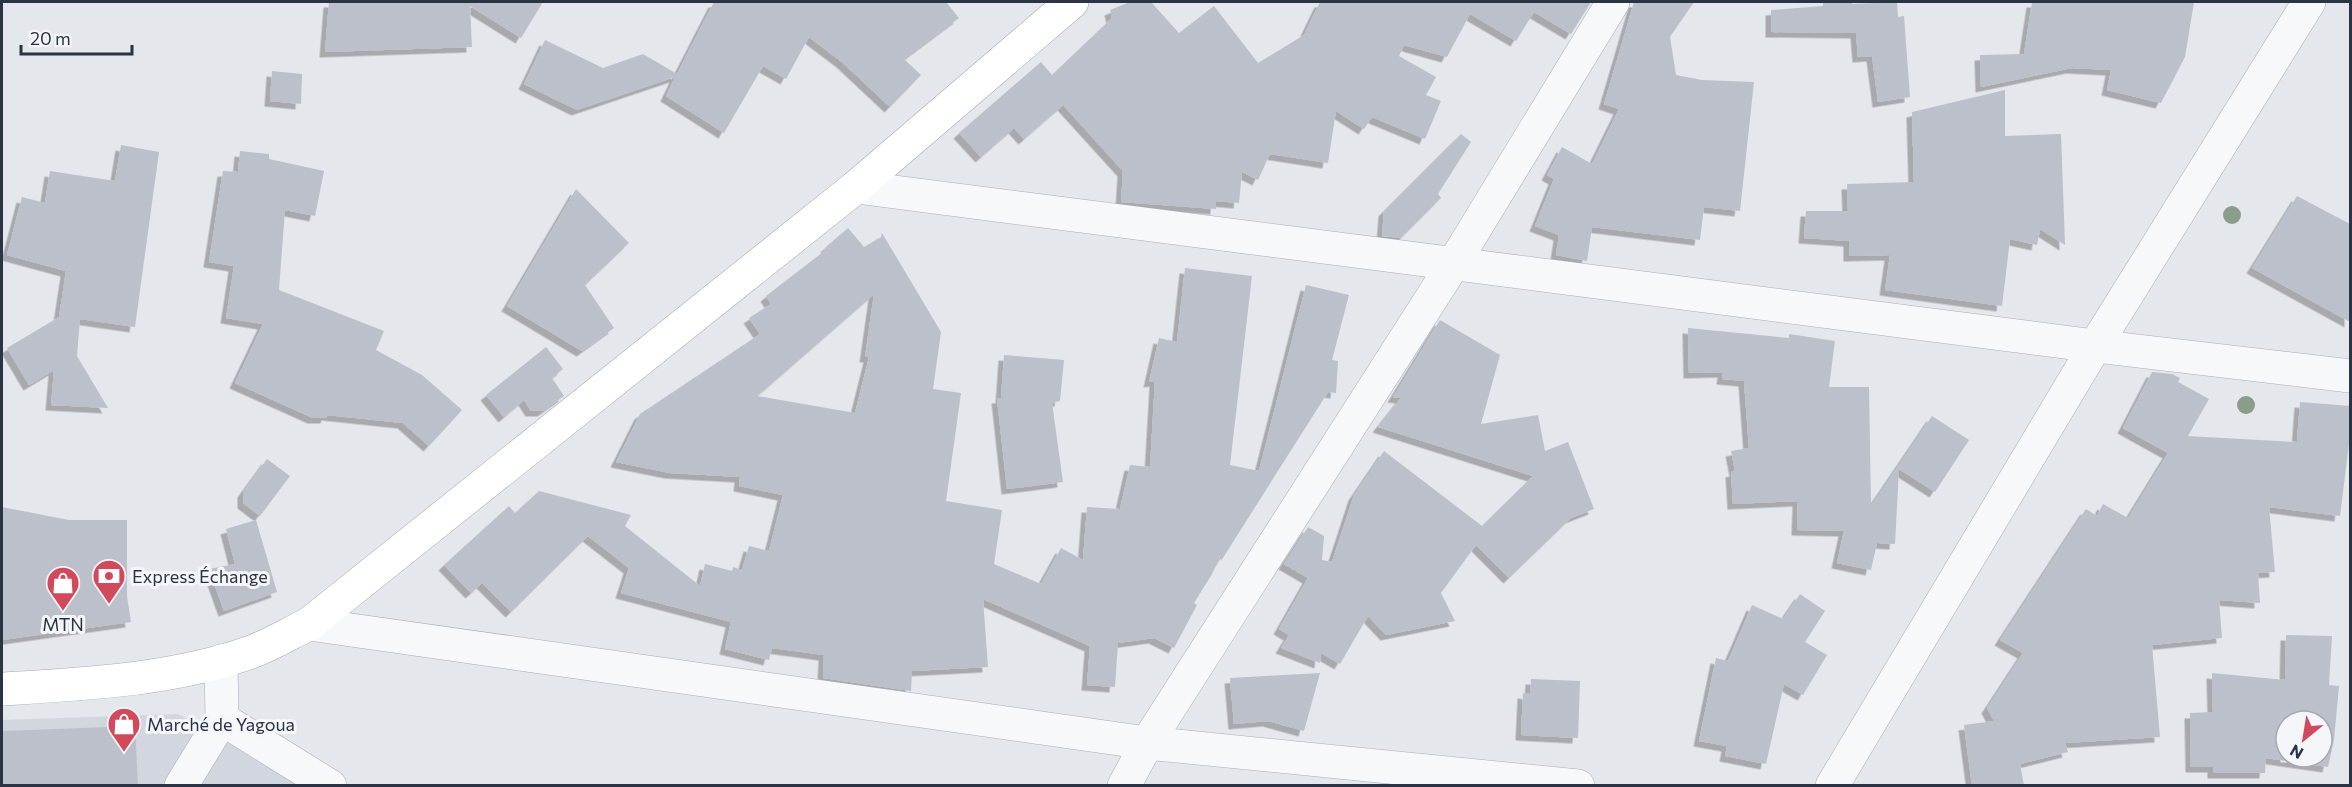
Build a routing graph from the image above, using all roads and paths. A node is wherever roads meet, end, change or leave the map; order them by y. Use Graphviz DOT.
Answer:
graph roads {
  1 [pos="1072,2"];
  2 [pos="1613,2"];
  3 [pos="2309,2"];
  4 [pos="856,187"];
  5 [pos="1454,264"];
  6 [pos="2095,346"];
  7 [pos="2350,376"];
  8 [pos="309,624"];
  9 [pos="220,661"];
  10 [pos="2,689"];
  11 [pos="222,719"];
  12 [pos="1147,743"];
  13 [pos="181,786"];
  14 [pos="330,786"];
  15 [pos="1124,786"];
  16 [pos="1578,786"];
  17 [pos="1832,786"];
  1 -- 4 [label="main road"];
  2 -- 5 [label="street"];
  3 -- 6 [label="street"];
  4 -- 5 [label="street"];
  4 -- 8 [label="main road"];
  5 -- 6 [label="street"];
  5 -- 12 [label="street"];
  6 -- 7 [label="street"];
  6 -- 17 [label="street"];
  8 -- 9 [label="main road"];
  8 -- 12 [label="street"];
  9 -- 10 [label="main road"];
  9 -- 11 [label="street"];
  11 -- 13 [label="street"];
  11 -- 14 [label="street"];
  12 -- 15 [label="street"];
  12 -- 16 [label="street"];
}
